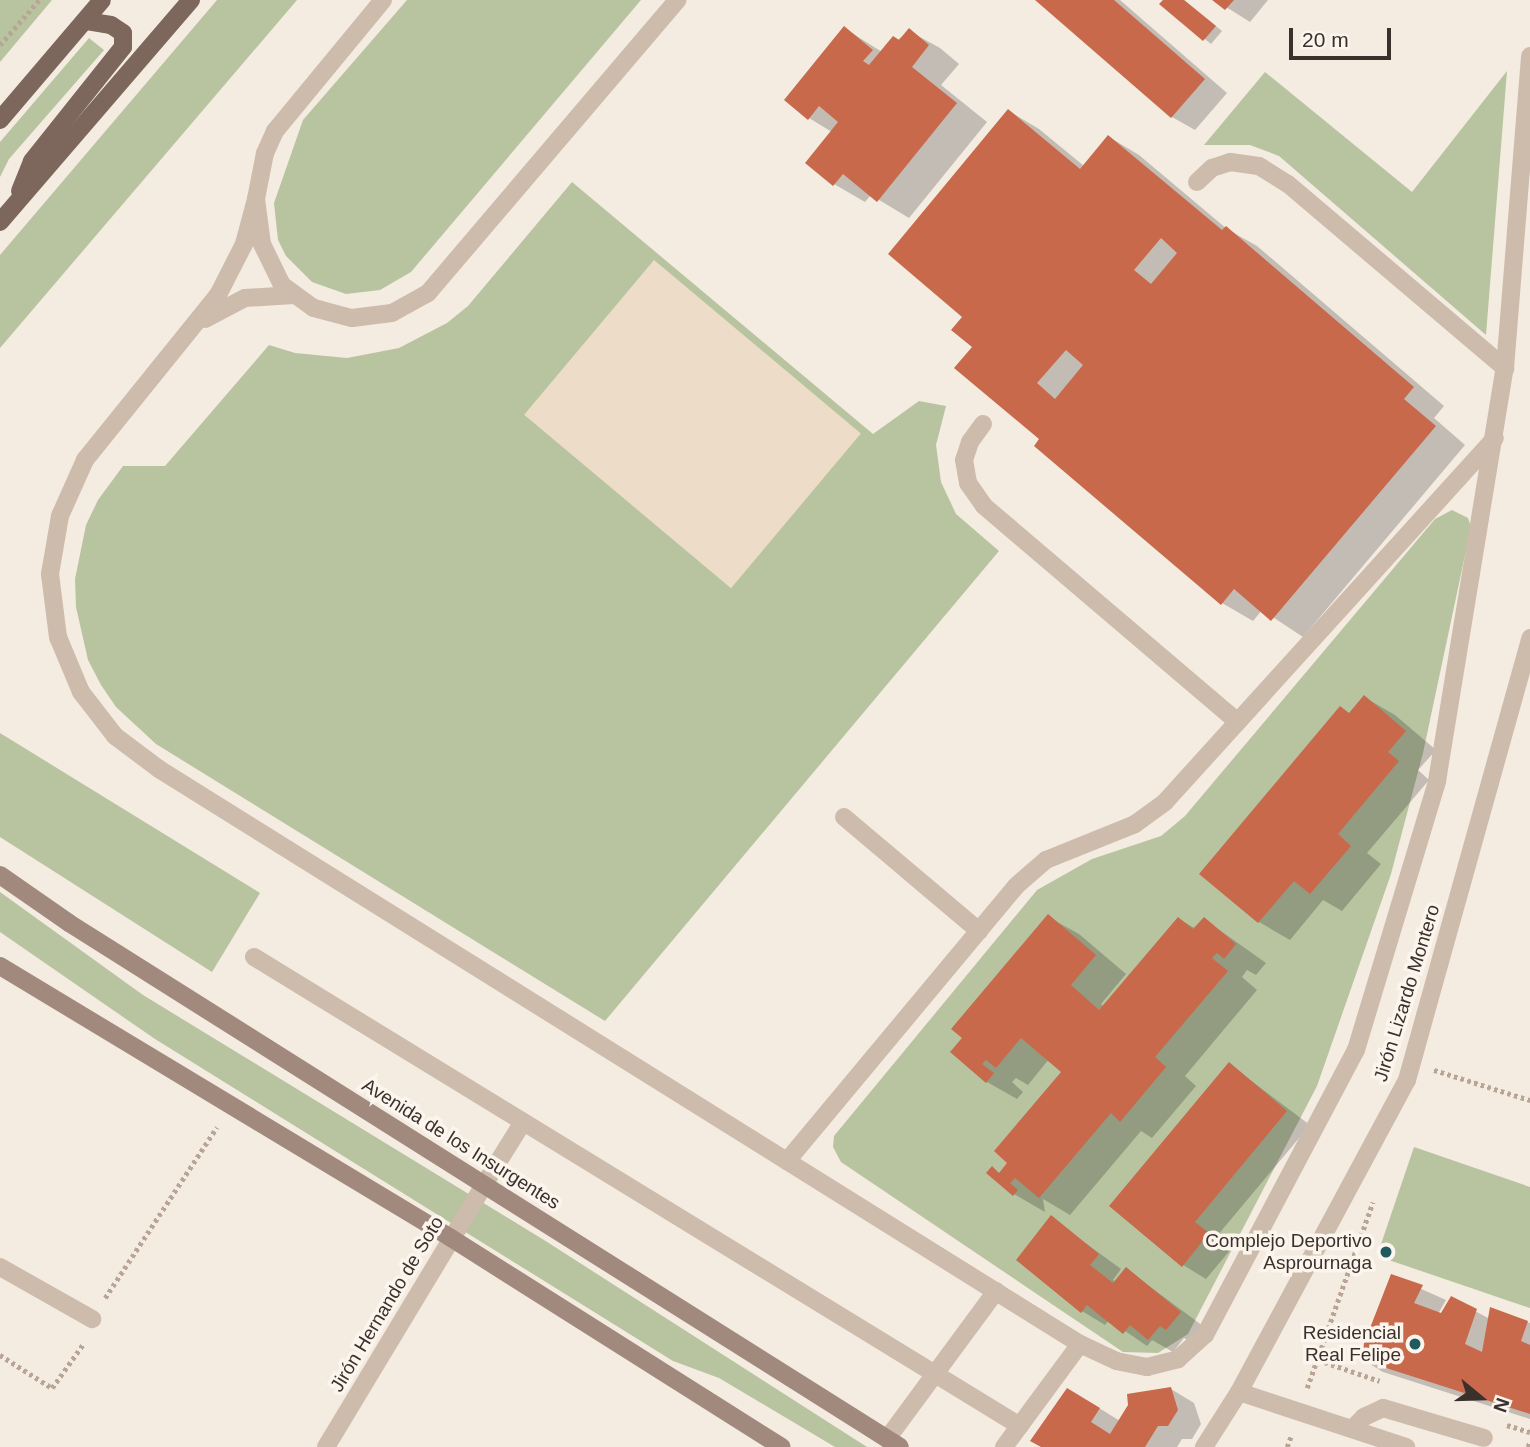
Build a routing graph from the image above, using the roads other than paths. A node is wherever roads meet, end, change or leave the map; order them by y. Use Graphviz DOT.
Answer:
graph roads {
  1 [pos="102,0"];
  2 [pos="191,0"];
  3 [pos="383,0"];
  4 [pos="677,0"];
  5 [pos="85,21"];
  6 [pos="1530,55"];
  7 [pos="0,120"];
  8 [pos="1197,182"];
  9 [pos="256,200"];
  10 [pos="13,207"];
  11 [pos="0,222"];
  12 [pos="294,295"];
  13 [pos="193,328"];
  14 [pos="1505,368"];
  15 [pos="983,424"];
  16 [pos="1496,437"];
  17 [pos="1530,638"];
  18 [pos="1238,722"];
  19 [pos="844,817"];
  20 [pos="0,875"];
  21 [pos="979,931"];
  22 [pos="254,957"];
  23 [pos="0,966"];
  24 [pos="523,1122"];
  25 [pos="787,1161"];
  26 [pos="485,1183"];
  27 [pos="451,1238"];
  28 [pos="0,1267"];
  29 [pos="996,1291"];
  30 [pos="92,1319"];
  31 [pos="1080,1344"];
  32 [pos="934,1373"];
  33 [pos="1239,1392"];
  34 [pos="1020,1426"];
  35 [pos="1352,1429"];
  36 [pos="1484,1438"];
  37 [pos="891,1443"];
  38 [pos="326,1447"];
  39 [pos="782,1447"];
  40 [pos="1004,1447"];
  41 [pos="1204,1447"];
  42 [pos="1406,1447"];
  1 -- 5 [label="main road"];
  2 -- 10 [label="main road"];
  3 -- 9 [label="street"];
  4 -- 12 [label="street"];
  5 -- 7 [label="main road"];
  5 -- 10 [label="main road"];
  6 -- 14 [label="street"];
  8 -- 14 [label="street"];
  9 -- 12 [label="street"];
  9 -- 13 [label="street"];
  10 -- 11 [label="main road"];
  12 -- 13 [label="street"];
  13 -- 25 [label="street"];
  14 -- 16 [label="street"];
  15 -- 18 [label="street"];
  16 -- 18 [label="street"];
  16 -- 31 [label="street"];
  17 -- 33 [label="street, Jirón Lizardo Montero"];
  18 -- 21 [label="street"];
  19 -- 21 [label="street"];
  20 -- 26 [label="main road, Avenida de los Insurgentes"];
  21 -- 25 [label="street"];
  22 -- 24 [label="street"];
  23 -- 27 [label="main road"];
  24 -- 26 [label="street, Jirón Hernando de Soto"];
  24 -- 32 [label="street"];
  25 -- 29 [label="street"];
  26 -- 27 [label="street, Jirón Hernando de Soto"];
  26 -- 37 [label="main road, Avenida de los Insurgentes"];
  27 -- 38 [label="street, Jirón Hernando de Soto"];
  27 -- 39 [label="main road"];
  28 -- 30 [label="street"];
  29 -- 31 [label="street"];
  29 -- 32 [label="street"];
  31 -- 34 [label="street"];
  32 -- 34 [label="street"];
  32 -- 37 [label="street"];
  33 -- 35 [label="street"];
  33 -- 41 [label="street, Jirón Lizardo Montero"];
  34 -- 40 [label="street"];
  35 -- 36 [label="street"];
  35 -- 42 [label="street"];
}
